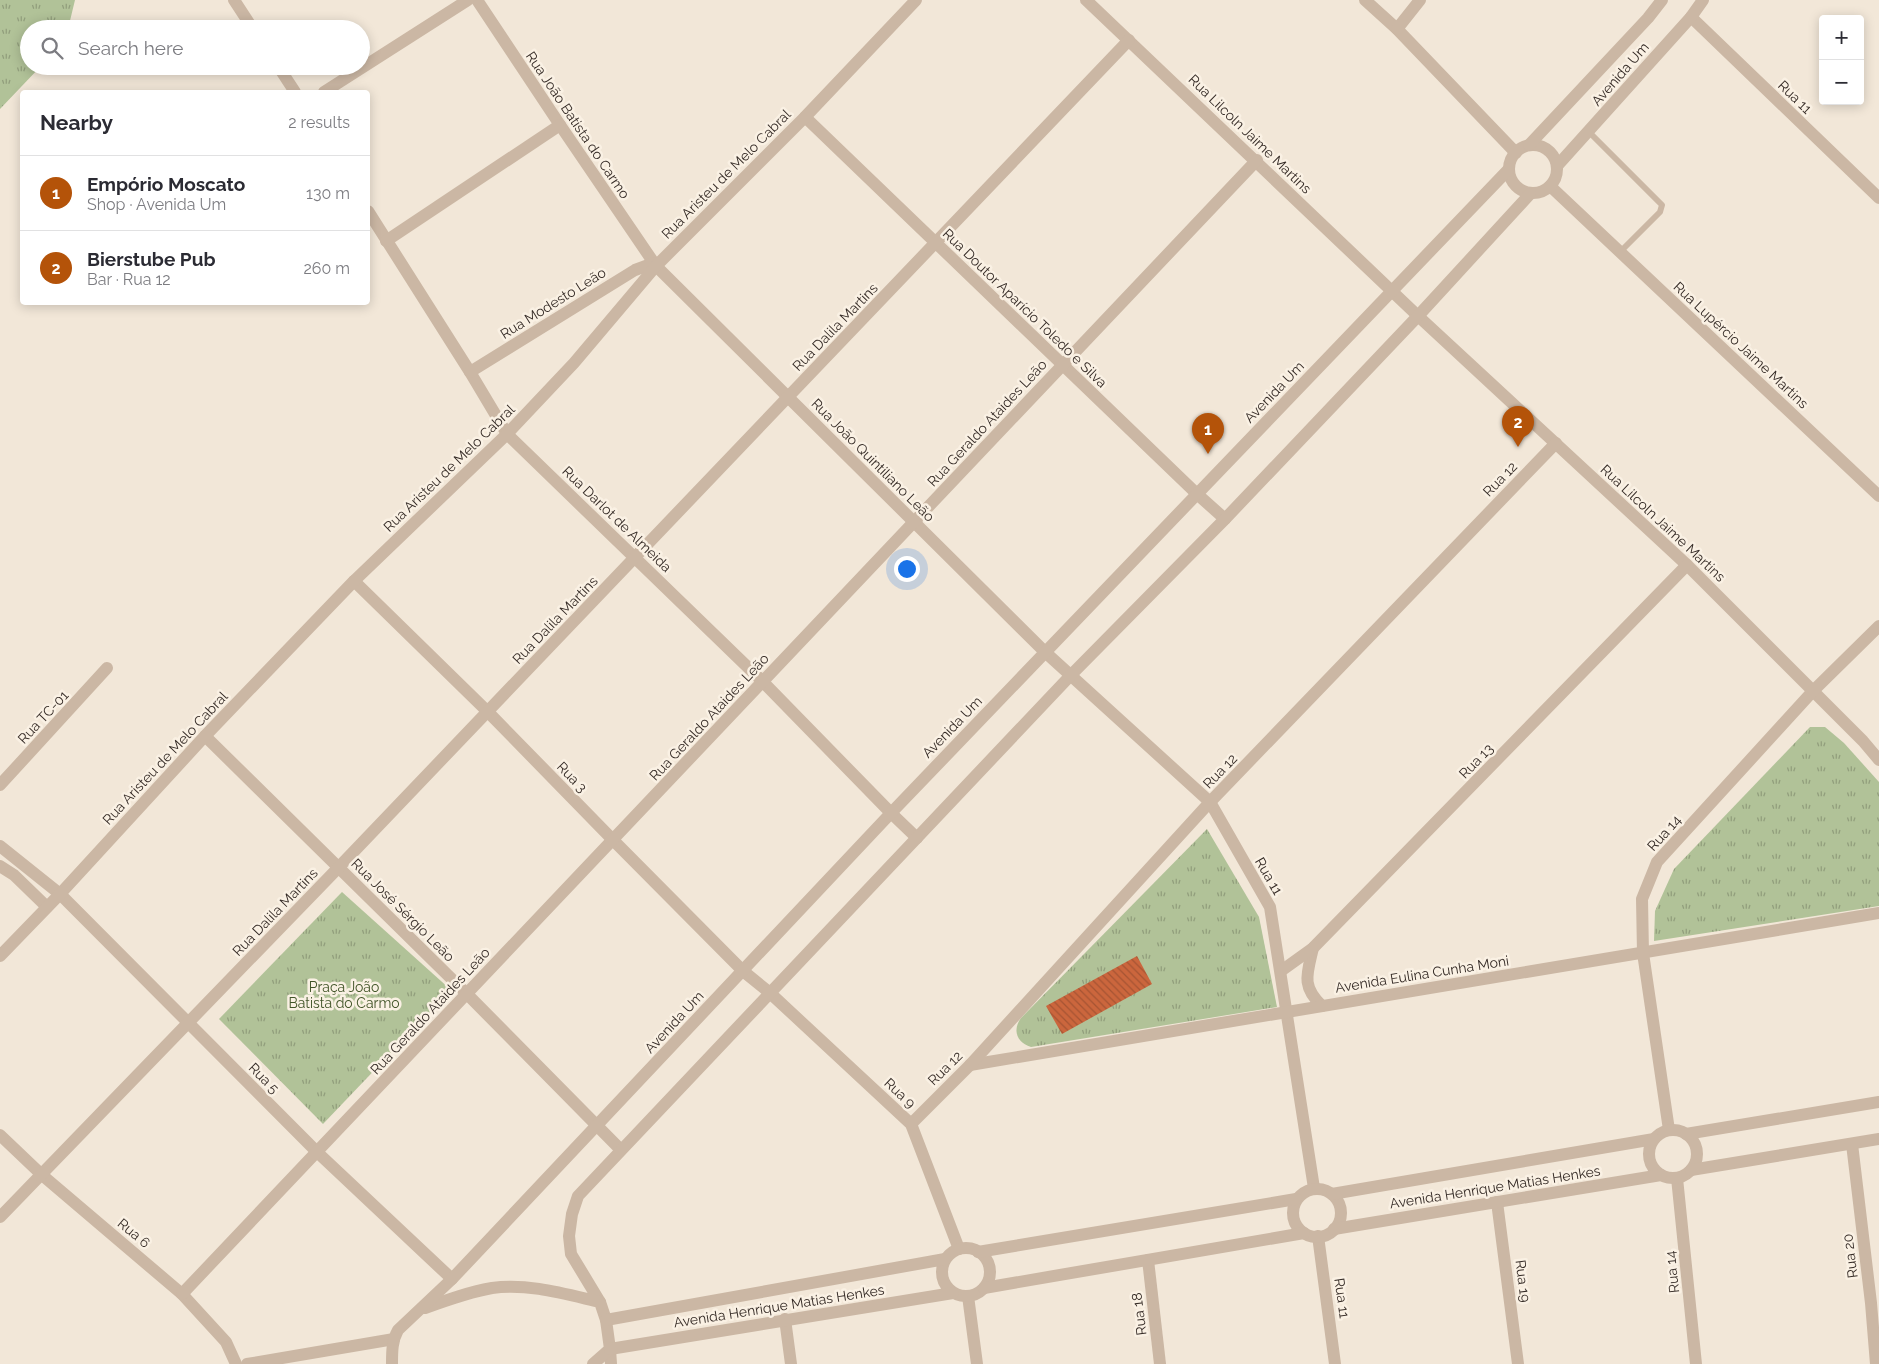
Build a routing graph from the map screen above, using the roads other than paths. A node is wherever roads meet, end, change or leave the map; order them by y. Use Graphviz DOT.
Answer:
graph roads {
  1 [pos="234,0"];
  2 [pos="468,0"];
  3 [pos="477,0"];
  4 [pos="916,0"];
  5 [pos="1086,0"];
  6 [pos="1365,0"];
  7 [pos="1420,0"];
  8 [pos="1662,0"];
  9 [pos="1703,0"];
  10 [pos="1691,17"];
  11 [pos="247,20"];
  12 [pos="1396,29"];
  13 [pos="1129,40"];
  14 [pos="370,63"];
  15 [pos="284,75"];
  16 [pos="351,75"];
  17 [pos="294,90"];
  18 [pos="327,90"];
  19 [pos="805,117"];
  20 [pos="560,125"];
  21 [pos="1589,132"];
  22 [pos="1529,145"];
  23 [pos="1516,153"];
  24 [pos="1257,160"];
  25 [pos="1557,166"];
  26 [pos="1509,169"];
  27 [pos="1550,186"];
  28 [pos="1530,194"];
  29 [pos="1879,198"];
  30 [pos="370,214"];
  31 [pos="386,241"];
  32 [pos="936,243"];
  33 [pos="1620,252"];
  34 [pos="655,264"];
  35 [pos="1392,291"];
  36 [pos="1418,316"];
  37 [pos="1062,365"];
  38 [pos="470,372"];
  39 [pos="788,397"];
  40 [pos="507,434"];
  41 [pos="1556,444"];
  42 [pos="1197,494"];
  43 [pos="1879,496"];
  44 [pos="1225,519"];
  45 [pos="914,522"];
  46 [pos="635,558"];
  47 [pos="1687,565"];
  48 [pos="354,582"];
  49 [pos="1879,626"];
  50 [pos="1045,652"];
  51 [pos="107,668"];
  52 [pos="1071,674"];
  53 [pos="763,682"];
  54 [pos="1814,691"];
  55 [pos="488,712"];
  56 [pos="205,736"];
  57 [pos="1879,760"];
  58 [pos="0,785"];
  59 [pos="1210,802"];
  60 [pos="891,813"];
  61 [pos="917,838"];
  62 [pos="613,840"];
  63 [pos="0,846"];
  64 [pos="0,866"];
  65 [pos="340,868"];
  66 [pos="60,894"];
  67 [pos="48,907"];
  68 [pos="1879,913"];
  69 [pos="1313,948"];
  70 [pos="1643,953"];
  71 [pos="0,956"];
  72 [pos="743,971"];
  73 [pos="1281,971"];
  74 [pos="770,993"];
  75 [pos="467,994"];
  76 [pos="1322,1006"];
  77 [pos="1286,1012"];
  78 [pos="188,1024"];
  79 [pos="970,1065"];
  80 [pos="1879,1102"];
  81 [pos="911,1124"];
  82 [pos="597,1126"];
  83 [pos="1669,1130"];
  84 [pos="1686,1134"];
  85 [pos="0,1135"];
  86 [pos="1654,1139"];
  87 [pos="1879,1139"];
  88 [pos="1852,1144"];
  89 [pos="620,1149"];
  90 [pos="317,1152"];
  91 [pos="1691,1170"];
  92 [pos="42,1175"];
  93 [pos="1661,1175"];
  94 [pos="1677,1178"];
  95 [pos="1314,1188"];
  96 [pos="1332,1194"];
  97 [pos="1296,1199"];
  98 [pos="1497,1202"];
  99 [pos="0,1217"];
  100 [pos="1334,1229"];
  101 [pos="1304,1233"];
  102 [pos="1318,1236"];
  103 [pos="959,1249"];
  104 [pos="978,1252"];
  105 [pos="945,1259"];
  106 [pos="1148,1260"];
  107 [pos="452,1278"];
  108 [pos="984,1288"];
  109 [pos="953,1293"];
  110 [pos="182,1294"];
  111 [pos="968,1296"];
  112 [pos="600,1302"];
  113 [pos="420,1310"];
  114 [pos="785,1319"];
  115 [pos="606,1320"];
  116 [pos="394,1338"];
  117 [pos="610,1349"];
  118 [pos="236,1364"];
  119 [pos="247,1364"];
  120 [pos="392,1364"];
  121 [pos="593,1364"];
  122 [pos="612,1364"];
  123 [pos="791,1364"];
  124 [pos="977,1364"];
  125 [pos="1160,1364"];
  126 [pos="1335,1364"];
  127 [pos="1518,1364"];
  128 [pos="1696,1364"];
  129 [pos="1876,1364"];
  1 -- 11 [label="street"];
  2 -- 14 [label="street"];
  3 -- 20 [label="street, Rua João Batista do Carmo"];
  4 -- 19 [label="street, Rua Aristeu de Melo Cabral"];
  5 -- 13 [label="street, Rua Lilcoln Jaime Martins"];
  6 -- 12 [label="street"];
  7 -- 12 [label="street"];
  8 -- 22 [label="street, Avenida Um"];
  9 -- 10 [label="street, Avenida Um"];
  10 -- 21 [label="street, Avenida Um"];
  10 -- 29 [label="street, Rua 11"];
  12 -- 23 [label="street"];
  13 -- 24 [label="street, Rua Lilcoln Jaime Martins"];
  13 -- 32 [label="street, Rua Dalila Martins"];
  15 -- 17 [label="street"];
  16 -- 18 [label="street"];
  19 -- 32 [label="street, Rua Doutor Aparício Toledo e Silva"];
  19 -- 34 [label="street, Rua Aristeu de Melo Cabral"];
  20 -- 31 [label="street"];
  20 -- 34 [label="street, Rua João Batista do Carmo"];
  21 -- 25 [label="street, Avenida Um"];
  21 -- 33 [label="lane"];
  22 -- 23 [label="street"];
  22 -- 25 [label="street"];
  23 -- 26 [label="street"];
  24 -- 35 [label="street, Rua Lilcoln Jaime Martins"];
  24 -- 37 [label="street, Rua Geraldo Ataides Leão"];
  25 -- 27 [label="street"];
  26 -- 28 [label="street"];
  26 -- 35 [label="street, Avenida Um"];
  27 -- 28 [label="street"];
  27 -- 33 [label="street, Rua Lupércio Jaime Martins"];
  28 -- 36 [label="street"];
  30 -- 31 [label="street, Rua Darlot de Almeida"];
  31 -- 38 [label="street, Rua Darlot de Almeida"];
  32 -- 37 [label="street, Rua Doutor Aparício Toledo e Silva"];
  32 -- 39 [label="street, Rua Dalila Martins"];
  33 -- 43 [label="street, Rua Lupércio Jaime Martins"];
  34 -- 38 [label="street, Rua Modesto Leão"];
  34 -- 39 [label="street, Rua João Quintiliano Leão"];
  34 -- 40 [label="street, Rua Aristeu de Melo Cabral"];
  35 -- 36 [label="street, Rua Lilcoln Jaime Martins"];
  35 -- 42 [label="street, Avenida Um"];
  36 -- 41 [label="street, Rua Lilcoln Jaime Martins"];
  36 -- 44 [label="street"];
  37 -- 42 [label="street, Rua Doutor Aparício Toledo e Silva"];
  37 -- 45 [label="street, Rua Geraldo Ataides Leão"];
  38 -- 40 [label="street, Rua Darlot de Almeida"];
  39 -- 45 [label="street, Rua João Quintiliano Leão"];
  39 -- 46 [label="street, Rua Dalila Martins"];
  40 -- 46 [label="street, Rua Darlot de Almeida"];
  40 -- 48 [label="street, Rua Aristeu de Melo Cabral"];
  41 -- 47 [label="street, Rua Lilcoln Jaime Martins"];
  41 -- 59 [label="street, Rua 12"];
  42 -- 44 [label="street, Rua Doutor Aparício Toledo e Silva"];
  42 -- 50 [label="street, Avenida Um"];
  44 -- 52 [label="street"];
  45 -- 50 [label="street, Rua João Quintiliano Leão"];
  45 -- 53 [label="street, Rua Geraldo Ataides Leão"];
  46 -- 53 [label="street, Rua Darlot de Almeida"];
  46 -- 55 [label="street, Rua Dalila Martins"];
  47 -- 54 [label="street, Rua Lilcoln Jaime Martins"];
  47 -- 69 [label="street, Rua 13"];
  48 -- 55 [label="street, Rua 3"];
  48 -- 56 [label="street, Rua Aristeu de Melo Cabral"];
  49 -- 54 [label="street, Rua 14"];
  50 -- 52 [label="street, Rua João Quintiliano Leão"];
  50 -- 60 [label="street, Avenida Um"];
  51 -- 58 [label="street, Rua TC-01"];
  52 -- 59 [label="street, Rua 11"];
  52 -- 61 [label="street"];
  53 -- 60 [label="street, Rua Darlot de Almeida"];
  53 -- 62 [label="street, Rua Geraldo Ataides Leão"];
  54 -- 57 [label="street, Rua Lilcoln Jaime Martins"];
  54 -- 70 [label="street, Rua 14"];
  55 -- 62 [label="street, Rua 3"];
  55 -- 65 [label="street, Rua Dalila Martins"];
  56 -- 65 [label="street, Rua José Sérgio Leão"];
  56 -- 66 [label="street, Rua Aristeu de Melo Cabral"];
  59 -- 73 [label="street, Rua 11"];
  59 -- 79 [label="street, Rua 12"];
  60 -- 61 [label="street, Rua Darlot de Almeida"];
  60 -- 72 [label="street, Avenida Um"];
  61 -- 74 [label="street"];
  62 -- 72 [label="street, Rua 3"];
  62 -- 75 [label="street, Rua Geraldo Ataides Leão"];
  63 -- 66 [label="street, Rua 5"];
  64 -- 67 [label="street"];
  65 -- 75 [label="street, Rua José Sérgio Leão"];
  65 -- 78 [label="street, Rua Dalila Martins"];
  66 -- 67 [label="street, Rua Aristeu de Melo Cabral"];
  66 -- 78 [label="street, Rua 5"];
  67 -- 71 [label="street, Rua Aristeu de Melo Cabral"];
  68 -- 70 [label="street, Avenida Eulina Cunha Moni"];
  69 -- 73 [label="street, Rua 13"];
  69 -- 76 [label="street"];
  70 -- 76 [label="street, Avenida Eulina Cunha Moni"];
  70 -- 83 [label="street, Rua 14"];
  72 -- 74 [label="street, Rua 3"];
  72 -- 82 [label="street, Avenida Um"];
  73 -- 77 [label="street, Rua 11"];
  74 -- 81 [label="street, Rua 9"];
  74 -- 89 [label="street"];
  75 -- 82 [label="street, Rua José Sérgio Leão"];
  75 -- 90 [label="street, Rua Geraldo Ataides Leão"];
  76 -- 77 [label="street, Avenida Eulina Cunha Moni"];
  77 -- 79 [label="street, Avenida Eulina Cunha Moni"];
  77 -- 95 [label="street, Rua 11"];
  78 -- 90 [label="street, Rua 5"];
  78 -- 92 [label="street, Rua Dalila Martins"];
  79 -- 81 [label="street, Rua 12"];
  80 -- 84 [label="street"];
  81 -- 103 [label="street, Rua 9"];
  82 -- 89 [label="street, Rua José Sérgio Leão"];
  82 -- 107 [label="street, Avenida Um"];
  83 -- 84 [label="street"];
  83 -- 86 [label="street"];
  84 -- 91 [label="street"];
  85 -- 92 [label="street, Rua 6"];
  86 -- 93 [label="street"];
  86 -- 96 [label="street, Avenida Henrique Matias Henkes"];
  87 -- 88 [label="street"];
  88 -- 91 [label="street"];
  88 -- 129 [label="street, Rua 20"];
  89 -- 112 [label="street"];
  90 -- 107 [label="street, Rua 5"];
  90 -- 110 [label="street, Rua Geraldo Ataides Leão"];
  91 -- 94 [label="street"];
  92 -- 99 [label="street, Rua Dalila Martins"];
  92 -- 110 [label="street, Rua 6"];
  93 -- 94 [label="street"];
  93 -- 98 [label="street, Avenida Henrique Matias Henkes"];
  94 -- 128 [label="street, Rua 14"];
  95 -- 96 [label="street"];
  95 -- 97 [label="street"];
  96 -- 100 [label="street"];
  97 -- 101 [label="street"];
  97 -- 104 [label="street"];
  98 -- 100 [label="street, Avenida Henrique Matias Henkes"];
  98 -- 127 [label="street, Rua 19"];
  100 -- 102 [label="street"];
  101 -- 102 [label="street"];
  101 -- 106 [label="street"];
  102 -- 126 [label="street, Rua 11"];
  103 -- 104 [label="street"];
  103 -- 105 [label="street"];
  104 -- 108 [label="street"];
  105 -- 109 [label="street"];
  105 -- 115 [label="street, Avenida Henrique Matias Henkes"];
  106 -- 108 [label="street"];
  106 -- 125 [label="street, Rua 18"];
  107 -- 113 [label="street, Avenida Um"];
  108 -- 111 [label="street"];
  109 -- 111 [label="street"];
  109 -- 114 [label="street, Avenida Henrique Matias Henkes"];
  110 -- 118 [label="street, Rua 6"];
  111 -- 124 [label="street"];
  112 -- 113 [label="street"];
  112 -- 115 [label="street"];
  113 -- 116 [label="street, Avenida Um"];
  114 -- 117 [label="street, Avenida Henrique Matias Henkes"];
  114 -- 123 [label="street"];
  115 -- 117 [label="street"];
  116 -- 119 [label="street"];
  116 -- 120 [label="street"];
  117 -- 121 [label="street"];
  117 -- 122 [label="street"];
}
